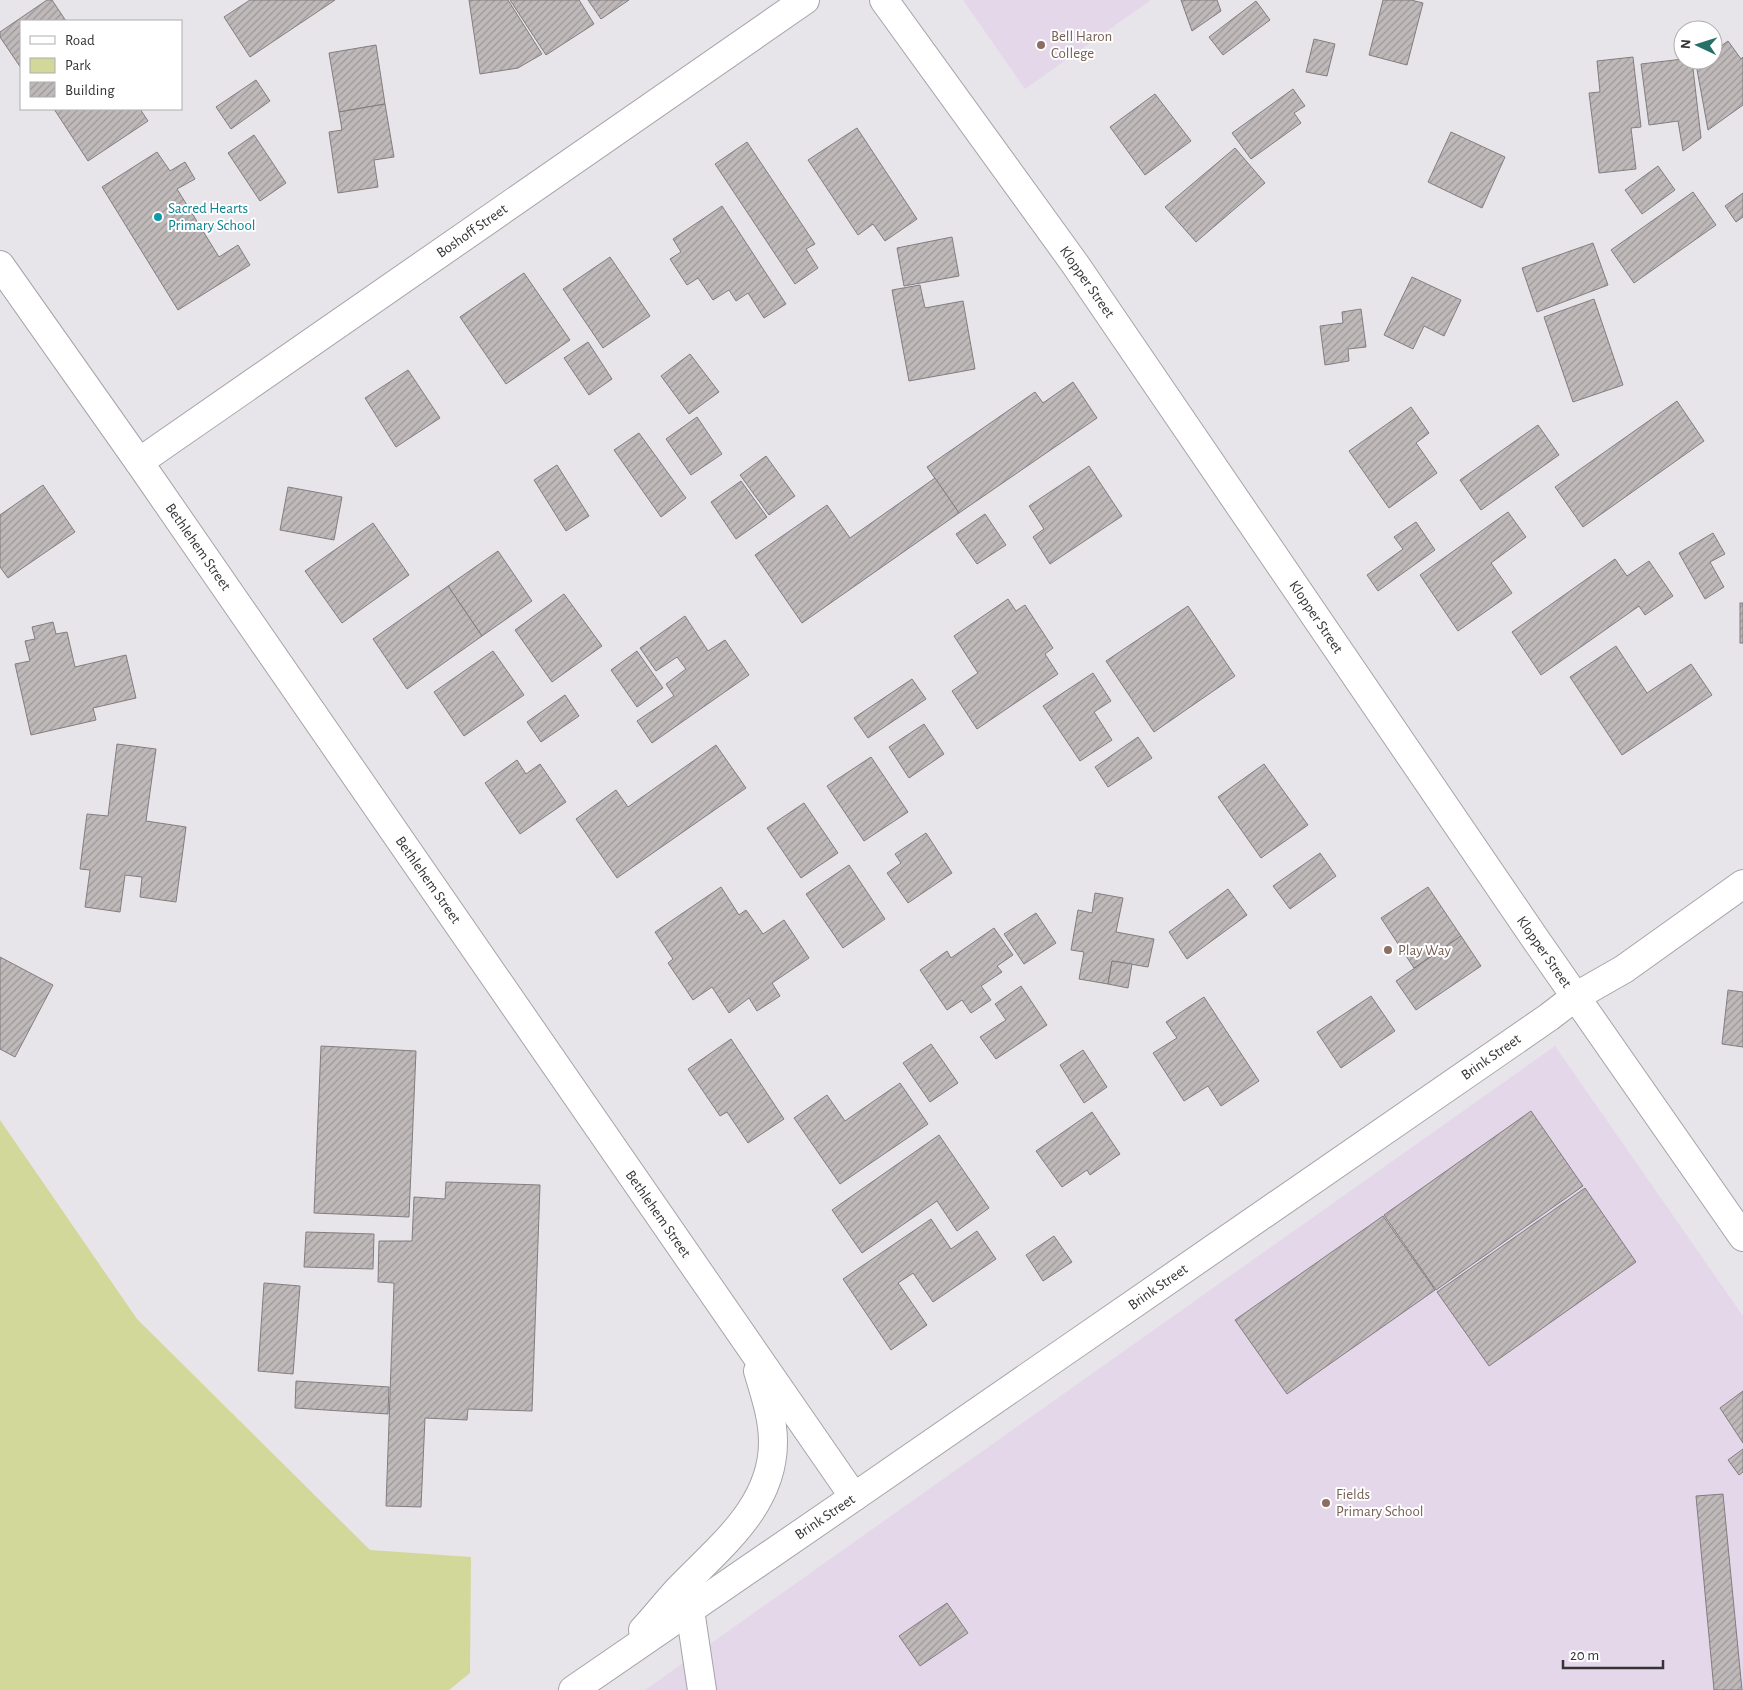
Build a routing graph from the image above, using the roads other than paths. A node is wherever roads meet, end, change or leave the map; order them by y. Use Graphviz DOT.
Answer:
graph roads {
  1 [pos="805,0"];
  2 [pos="884,0"];
  3 [pos="0,265"];
  4 [pos="139,462"];
  5 [pos="1743,884"];
  6 [pos="1575,997"];
  7 [pos="1743,1237"];
  8 [pos="751,1347"];
  9 [pos="854,1498"];
  10 [pos="690,1610"];
  11 [pos="621,1656"];
  12 [pos="573,1690"];
  13 [pos="702,1690"];
  1 -- 4 [label="street, Boshoff Street"];
  2 -- 6 [label="street, Klopper Street"];
  3 -- 4 [label="street, Bethlehem Street"];
  4 -- 8 [label="street, Bethlehem Street"];
  5 -- 6 [label="street, Brink Street"];
  6 -- 7 [label="street, Klopper Street"];
  6 -- 9 [label="street, Brink Street"];
  8 -- 9 [label="street, Bethlehem Street"];
  8 -- 11 [label="street"];
  9 -- 10 [label="street, Brink Street"];
  10 -- 11 [label="street, Brink Street"];
  10 -- 13 [label="street"];
  11 -- 12 [label="street, Brink Street"];
}
